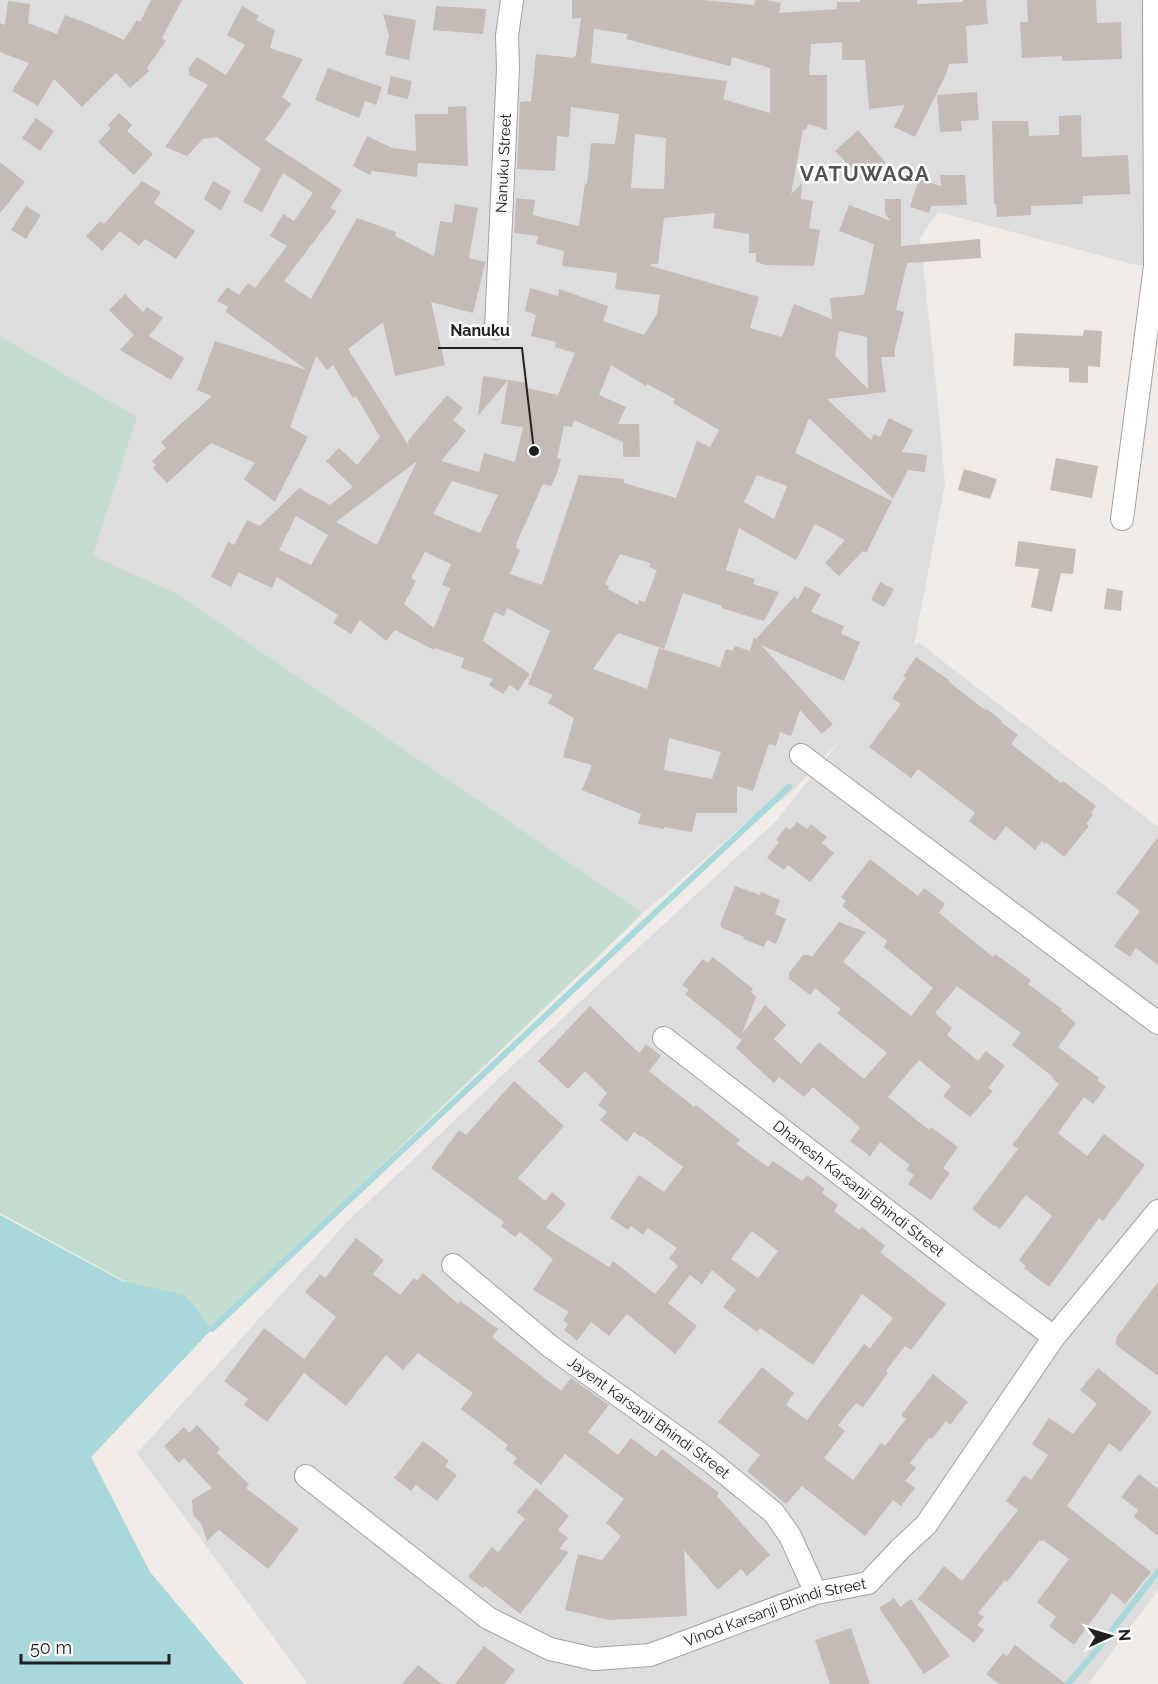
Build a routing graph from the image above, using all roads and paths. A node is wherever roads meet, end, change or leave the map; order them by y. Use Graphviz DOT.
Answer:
graph roads {
  1 [pos="512,0"];
  2 [pos="1154,0"];
  3 [pos="1156,99"];
  4 [pos="496,328"];
  5 [pos="1122,519"];
  6 [pos="801,755"];
  7 [pos="1158,1023"];
  8 [pos="664,1038"];
  9 [pos="1158,1212"];
  10 [pos="453,1265"];
  11 [pos="1054,1337"];
  12 [pos="306,1476"];
  13 [pos="816,1593"];
  1 -- 4 [label="street, Nanuku Street"];
  2 -- 3 [label="street"];
  3 -- 5 [label="street"];
  6 -- 7 [label="street"];
  8 -- 11 [label="street, Dhanesh Karsanji Bhindi Street"];
  9 -- 11 [label="street, Vinod Karsanji Bhindi Street"];
  10 -- 13 [label="street, Jayent Karsanji Bhindi Street"];
  11 -- 13 [label="street, Vinod Karsanji Bhindi Street"];
  12 -- 13 [label="street, Vinod Karsanji Bhindi Street"];
}
